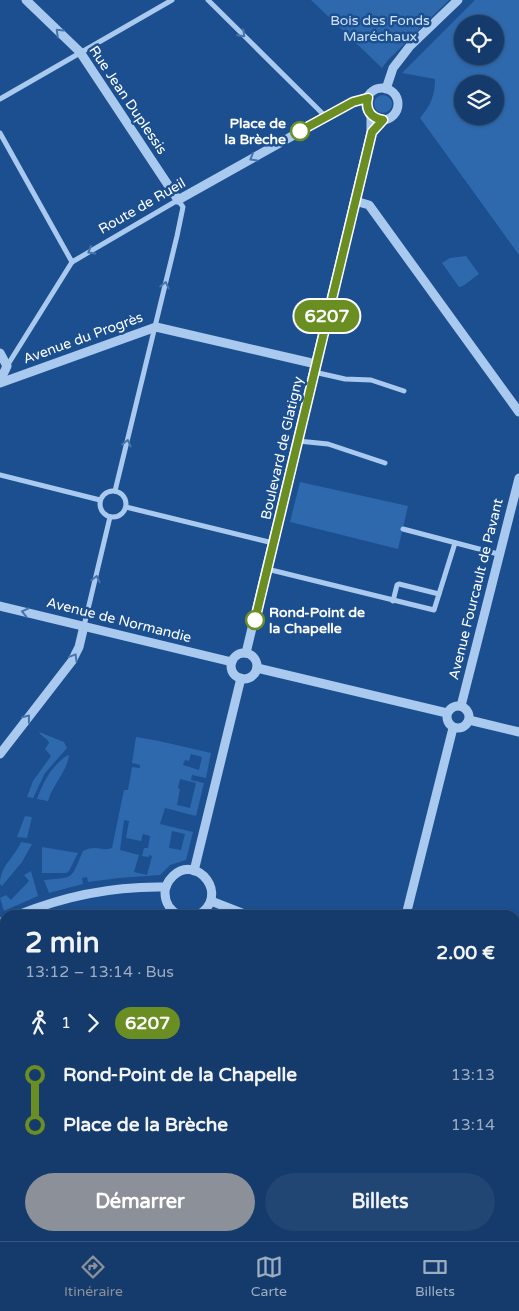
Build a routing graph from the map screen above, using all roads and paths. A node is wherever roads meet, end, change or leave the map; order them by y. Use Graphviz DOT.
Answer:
graph roads {
  1 [pos="26,0"];
  2 [pos="172,0"];
  3 [pos="208,0"];
  4 [pos="458,0"];
  5 [pos="80,52"];
  6 [pos="386,89"];
  7 [pos="368,98"];
  8 [pos="0,99"];
  9 [pos="348,105"];
  10 [pos="370,113"];
  11 [pos="326,116"];
  12 [pos="383,120"];
  13 [pos="372,132"];
  14 [pos="0,133"];
  15 [pos="178,200"];
  16 [pos="355,201"];
  17 [pos="72,262"];
  18 [pos="156,327"];
  19 [pos="0,353"];
  20 [pos="315,368"];
  21 [pos="3,377"];
  22 [pos="404,391"];
  23 [pos="519,412"];
  24 [pos="298,441"];
  25 [pos="385,463"];
  26 [pos="0,475"];
  27 [pos="519,478"];
  28 [pos="115,490"];
  29 [pos="100,500"];
  30 [pos="126,507"];
  31 [pos="110,517"];
  32 [pos="403,529"];
  33 [pos="273,543"];
  34 [pos="455,543"];
  35 [pos="498,554"];
  36 [pos="267,569"];
  37 [pos="439,594"];
  38 [pos="393,601"];
  39 [pos="0,606"];
  40 [pos="84,626"];
  41 [pos="246,653"];
  42 [pos="232,662"];
  43 [pos="257,668"];
  44 [pos="241,678"];
  45 [pos="460,706"];
  46 [pos="447,713"];
  47 [pos="469,720"];
  48 [pos="453,728"];
  49 [pos="519,732"];
  50 [pos="0,754"];
  51 [pos="194,871"];
  52 [pos="166,887"];
  53 [pos="211,901"];
  54 [pos="33,910"];
  55 [pos="173,910"];
  56 [pos="204,910"];
  57 [pos="234,910"];
  58 [pos="407,910"];
  5 -- 1 [label="street, Rue Jean Duplessis, one-way"];
  2 -- 5 [label="street"];
  3 -- 11 [label="street, one-way"];
  4 -- 6 [label="street"];
  5 -- 8 [label="street"];
  5 -- 15 [label="street, Rue Jean Duplessis"];
  6 -- 7 [label="street"];
  6 -- 12 [label="street"];
  7 -- 9 [label="street, Route de Rueil"];
  7 -- 10 [label="street"];
  9 -- 10 [label="street"];
  9 -- 11 [label="street, Route de Rueil"];
  10 -- 12 [label="street"];
  10 -- 13 [label="street, Boulevard de Glatigny"];
  11 -- 15 [label="street, Route de Rueil, one-way"];
  12 -- 13 [label="street, Boulevard de Glatigny"];
  13 -- 16 [label="street, Boulevard de Glatigny"];
  14 -- 17 [label="street"];
  15 -- 17 [label="street, Route de Rueil, one-way"];
  18 -- 15 [label="street, one-way"];
  16 -- 20 [label="street, Boulevard de Glatigny"];
  16 -- 23 [label="street"];
  17 -- 21 [label="street, Route de Rueil"];
  18 -- 20 [label="street, Avenue du Progrès"];
  18 -- 21 [label="street, Avenue du Progrès"];
  28 -- 18 [label="street, one-way"];
  19 -- 21 [label="street"];
  20 -- 22 [label="street"];
  20 -- 24 [label="street, Boulevard de Glatigny"];
  24 -- 25 [label="street"];
  24 -- 33 [label="street, Boulevard de Glatigny"];
  26 -- 29 [label="street"];
  27 -- 35 [label="street, Avenue Fourcault de Pavant"];
  28 -- 29 [label="street"];
  28 -- 30 [label="street"];
  29 -- 31 [label="street"];
  30 -- 31 [label="street"];
  30 -- 33 [label="street"];
  40 -- 31 [label="street, one-way"];
  32 -- 34 [label="street"];
  33 -- 36 [label="street, Boulevard de Glatigny"];
  34 -- 35 [label="street"];
  34 -- 37 [label="street"];
  35 -- 45 [label="street, Avenue Fourcault de Pavant"];
  36 -- 38 [label="street"];
  36 -- 41 [label="street, Boulevard de Glatigny"];
  37 -- 38 [label="street"];
  37 -- 38 [label="street"];
  40 -- 39 [label="street, Avenue de Normandie, one-way"];
  40 -- 42 [label="street, Avenue de Normandie"];
  50 -- 40 [label="street, one-way"];
  41 -- 42 [label="street"];
  41 -- 43 [label="street"];
  42 -- 44 [label="street"];
  43 -- 44 [label="street"];
  43 -- 46 [label="street"];
  44 -- 51 [label="street"];
  45 -- 46 [label="street"];
  45 -- 47 [label="street"];
  46 -- 48 [label="street"];
  47 -- 48 [label="street"];
  47 -- 49 [label="street"];
  48 -- 58 [label="street"];
  51 -- 52 [label="street"];
  51 -- 53 [label="street"];
  52 -- 54 [label="street"];
  52 -- 55 [label="street"];
  53 -- 56 [label="street"];
  53 -- 57 [label="street"];
}
